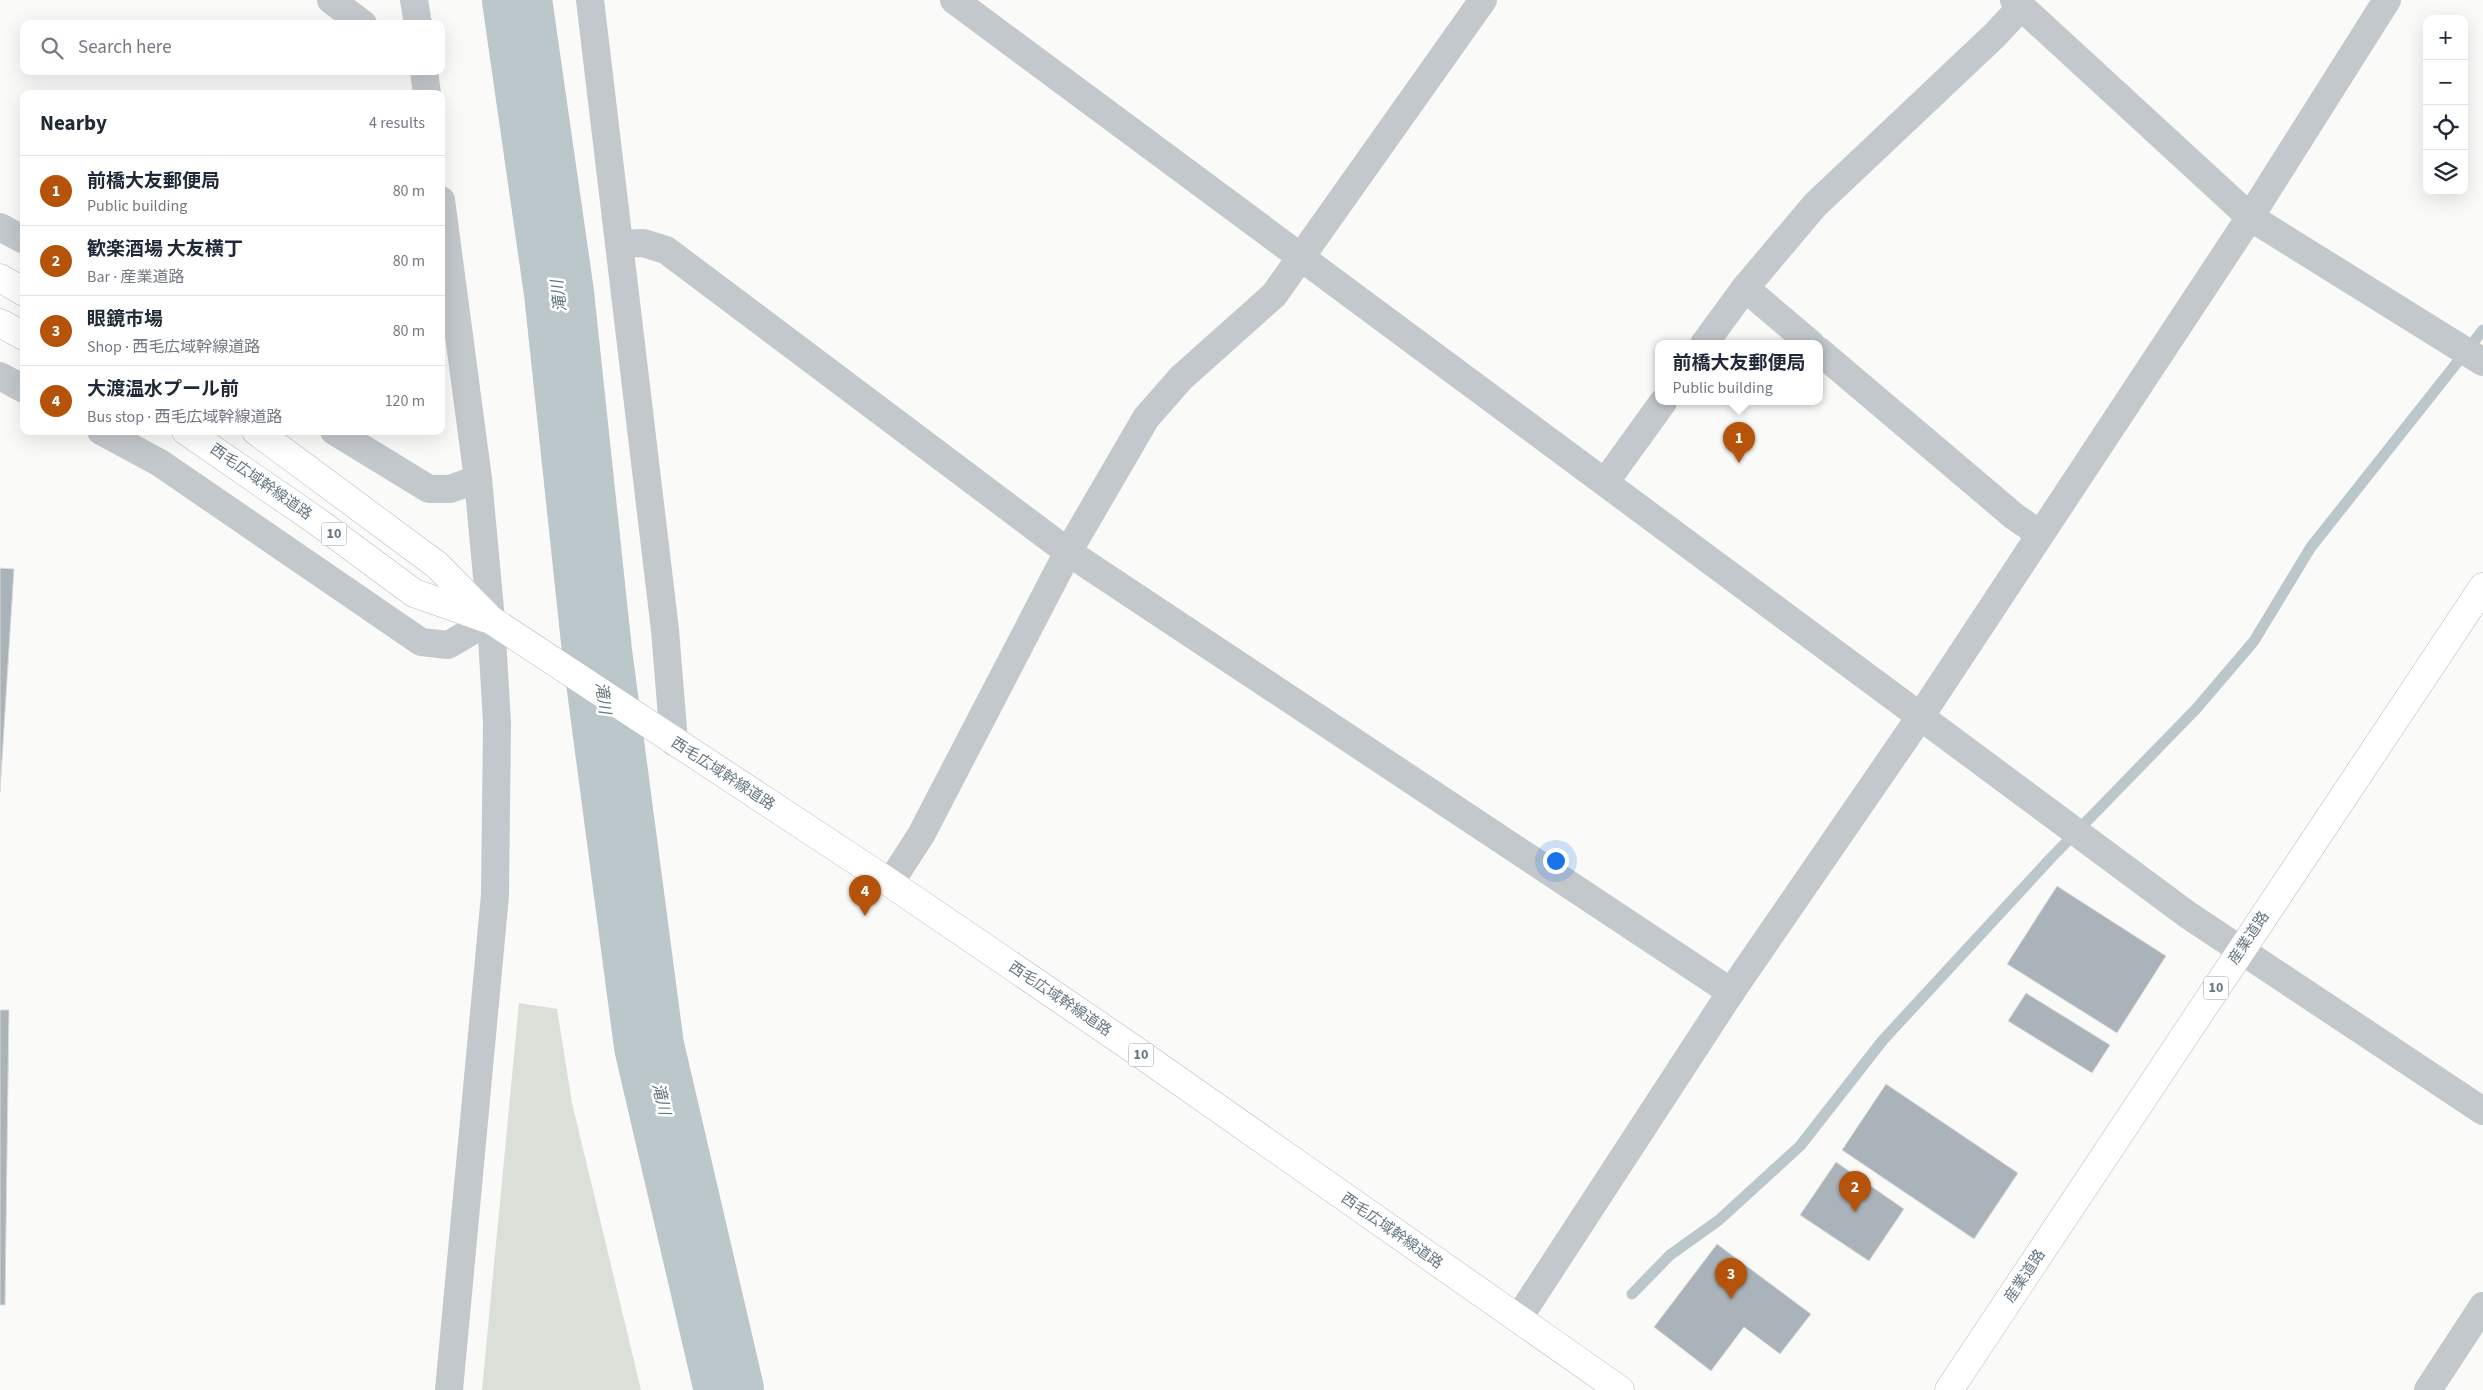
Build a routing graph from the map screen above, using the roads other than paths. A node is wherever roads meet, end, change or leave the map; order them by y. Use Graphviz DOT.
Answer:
graph roads {
  1 [pos="331,0"];
  2 [pos="414,0"];
  3 [pos="590,0"];
  4 [pos="1483,0"];
  5 [pos="2388,0"];
  6 [pos="2017,4"];
  7 [pos="971,5"];
  8 [pos="358,20"];
  9 [pos="417,20"];
  10 [pos="425,75"];
  11 [pos="426,90"];
  12 [pos="2250,216"];
  13 [pos="0,227"];
  14 [pos="445,230"];
  15 [pos="20,238"];
  16 [pos="620,244"];
  17 [pos="1300,256"];
  18 [pos="0,278"];
  19 [pos="1745,288"];
  20 [pos="20,290"];
  21 [pos="0,323"];
  22 [pos="20,334"];
  23 [pos="1707,340"];
  24 [pos="1806,340"];
  25 [pos="1823,354"];
  26 [pos="2483,362"];
  27 [pos="0,376"];
  28 [pos="20,387"];
  29 [pos="1661,405"];
  30 [pos="109,435"];
  31 [pos="192,435"];
  32 [pos="261,435"];
  33 [pos="340,435"];
  34 [pos="478,479"];
  35 [pos="1606,481"];
  36 [pos="2040,534"];
  37 [pos="1068,552"];
  38 [pos="2483,587"];
  39 [pos="491,620"];
  40 [pos="1920,717"];
  41 [pos="665,736"];
  42 [pos="890,883"];
  43 [pos="2241,950"];
  44 [pos="1731,992"];
  45 [pos="2483,1111"];
  46 [pos="2483,1306"];
  47 [pos="1518,1319"];
  48 [pos="449,1390"];
  49 [pos="1620,1390"];
  50 [pos="1949,1390"];
  51 [pos="2428,1390"];
  1 -- 8 [label="street"];
  2 -- 9 [label="street"];
  3 -- 16 [label="street"];
  4 -- 17 [label="street"];
  5 -- 12 [label="street"];
  6 -- 12 [label="street"];
  6 -- 19 [label="street"];
  7 -- 17 [label="street"];
  10 -- 11 [label="street"];
  12 -- 26 [label="street"];
  12 -- 36 [label="street"];
  13 -- 15 [label="street"];
  14 -- 34 [label="street"];
  16 -- 37 [label="street"];
  16 -- 41 [label="street"];
  17 -- 35 [label="street"];
  17 -- 37 [label="street"];
  18 -- 20 [label="main road"];
  19 -- 23 [label="street"];
  19 -- 24 [label="street"];
  21 -- 22 [label="main road"];
  25 -- 36 [label="street"];
  27 -- 28 [label="street"];
  29 -- 35 [label="street"];
  30 -- 39 [label="street"];
  31 -- 39 [label="main road, 西毛広域幹線道路 / 10"];
  32 -- 39 [label="main road, 西毛広域幹線道路 / 10"];
  33 -- 34 [label="street"];
  34 -- 39 [label="street"];
  35 -- 40 [label="street"];
  36 -- 40 [label="street"];
  37 -- 42 [label="street"];
  37 -- 44 [label="street"];
  38 -- 43 [label="main road, 産業道路 / 10"];
  39 -- 41 [label="main road, 西毛広域幹線道路 / 10"];
  39 -- 48 [label="street"];
  40 -- 43 [label="street"];
  40 -- 44 [label="street"];
  41 -- 42 [label="main road, 西毛広域幹線道路 / 10"];
  42 -- 47 [label="main road, 西毛広域幹線道路 / 10"];
  43 -- 45 [label="street"];
  43 -- 50 [label="main road, 産業道路 / 10"];
  44 -- 47 [label="street"];
  46 -- 51 [label="street"];
  47 -- 49 [label="main road, 西毛広域幹線道路 / 10"];
}
